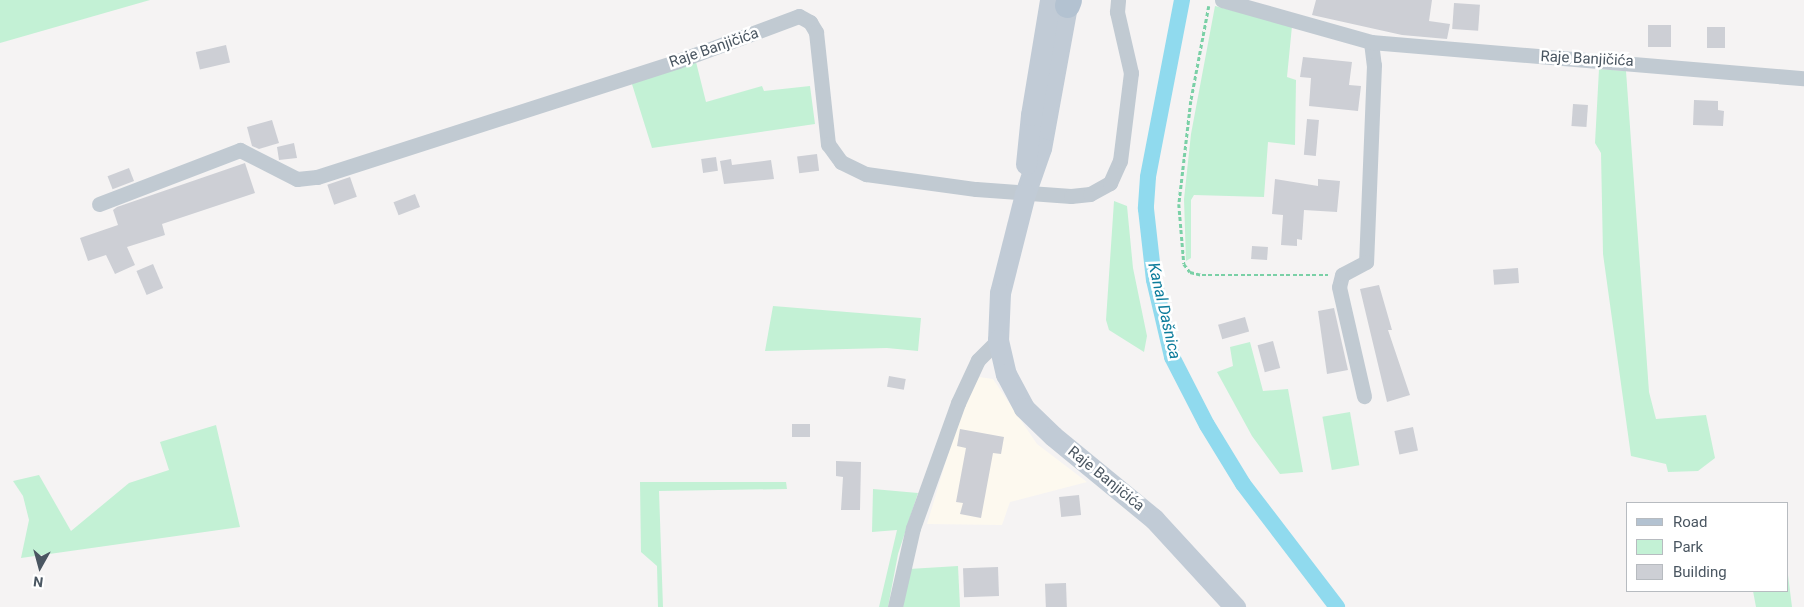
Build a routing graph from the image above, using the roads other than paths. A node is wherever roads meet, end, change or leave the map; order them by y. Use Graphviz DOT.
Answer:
graph roads {
  1 [pos="1118,0"];
  2 [pos="1222,0"];
  3 [pos="1063,1"];
  4 [pos="1370,42"];
  5 [pos="1804,78"];
  6 [pos="1025,194"];
  7 [pos="99,204"];
  8 [pos="998,340"];
  9 [pos="1364,396"];
  10 [pos="895,607"];
  11 [pos="1235,607"];
  1 -- 6 [label="street, Raje Banjičića"];
  2 -- 4 [label="street, Raje Banjičića"];
  3 -- 6 [label="main road"];
  4 -- 5 [label="street, Raje Banjičića"];
  4 -- 9 [label="street"];
  6 -- 7 [label="street, Raje Banjičića"];
  6 -- 8 [label="main road, Raje Banjičića"];
  8 -- 10 [label="street"];
  8 -- 11 [label="main road, Raje Banjičića"];
}
